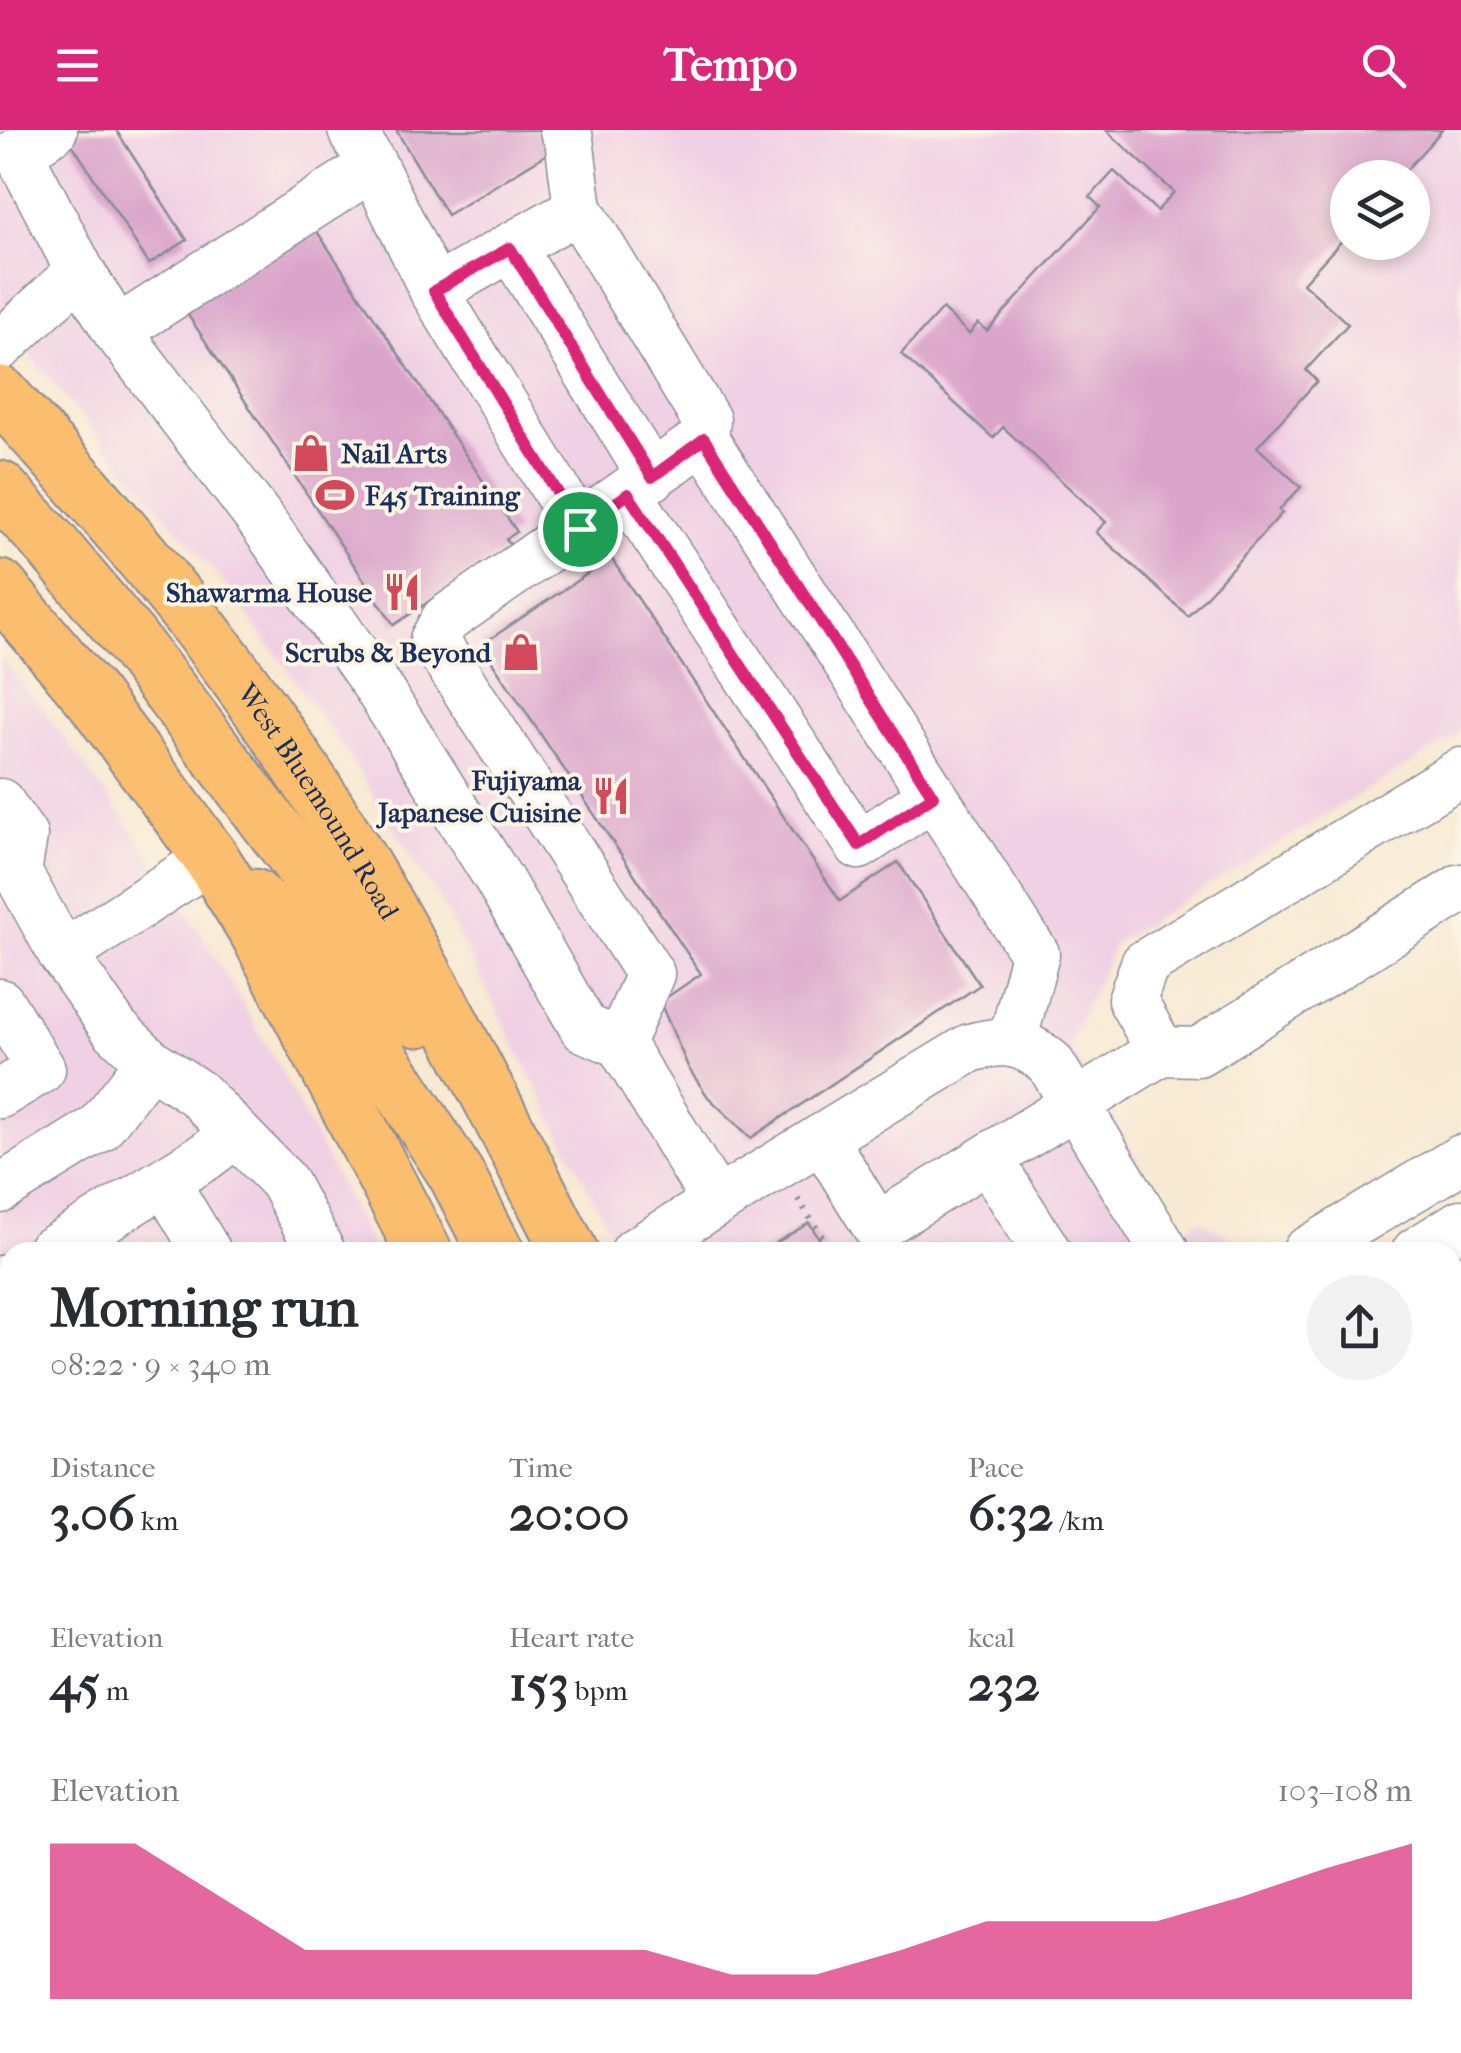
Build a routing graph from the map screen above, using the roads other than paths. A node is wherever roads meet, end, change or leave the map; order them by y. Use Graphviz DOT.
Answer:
graph roads {
  1 [pos="53,130"];
  2 [pos="564,130"];
  3 [pos="362,148"];
  4 [pos="578,209"];
  5 [pos="510,248"];
  6 [pos="80,270"];
  7 [pos="434,291"];
  8 [pos="117,331"];
  9 [pos="0,346"];
  10 [pos="0,394"];
  11 [pos="704,439"];
  12 [pos="640,486"];
  13 [pos="0,489"];
  14 [pos="580,529"];
  15 [pos="0,588"];
  16 [pos="434,640"];
  17 [pos="376,683"];
  18 [pos="1461,772"];
  19 [pos="933,796"];
  20 [pos="0,803"];
  21 [pos="211,858"];
  22 [pos="8,877"];
  23 [pos="1461,888"];
  24 [pos="63,954"];
  25 [pos="0,1003"];
  26 [pos="620,1043"];
  27 [pos="1012,1043"];
  28 [pos="1162,1051"];
  29 [pos="150,1062"];
  30 [pos="0,1094"];
  31 [pos="1078,1104"];
  32 [pos="236,1134"];
  33 [pos="822,1138"];
  34 [pos="516,1149"];
  35 [pos="1461,1159"];
  36 [pos="989,1160"];
  37 [pos="165,1182"];
  38 [pos="0,1189"];
  39 [pos="716,1202"];
  40 [pos="1461,1224"];
  41 [pos="885,1240"];
  42 [pos="66,1242"];
  43 [pos="202,1242"];
  44 [pos="315,1242"];
  45 [pos="419,1242"];
  46 [pos="491,1242"];
  47 [pos="565,1242"];
  48 [pos="651,1242"];
  49 [pos="1041,1242"];
  50 [pos="1159,1242"];
  51 [pos="1323,1242"];
  52 [pos="1432,1242"];
  1 -- 6 [label="street"];
  2 -- 4 [label="street"];
  3 -- 7 [label="street"];
  3 -- 8 [label="street"];
  4 -- 5 [label="street"];
  4 -- 11 [label="street"];
  5 -- 7 [label="street"];
  5 -- 12 [label="street"];
  6 -- 8 [label="street"];
  6 -- 9 [label="street"];
  7 -- 14 [label="street"];
  8 -- 17 [label="street"];
  10 -- 34 [label="main road, West Bluemound Road"];
  11 -- 12 [label="street"];
  11 -- 19 [label="street"];
  12 -- 14 [label="street"];
  12 -- 19 [label="street"];
  13 -- 34 [label="main road"];
  14 -- 16 [label="street"];
  15 -- 21 [label="main road"];
  16 -- 17 [label="street"];
  16 -- 26 [label="street"];
  17 -- 26 [label="street"];
  18 -- 28 [label="street"];
  19 -- 27 [label="street"];
  20 -- 22 [label="street"];
  21 -- 24 [label="street"];
  21 -- 45 [label="main road"];
  21 -- 46 [label="main road"];
  22 -- 24 [label="street"];
  23 -- 28 [label="street"];
  24 -- 29 [label="street"];
  25 -- 30 [label="street"];
  26 -- 39 [label="street"];
  27 -- 31 [label="street"];
  27 -- 33 [label="street"];
  28 -- 31 [label="street"];
  29 -- 32 [label="street"];
  29 -- 38 [label="street"];
  31 -- 36 [label="street"];
  31 -- 50 [label="street"];
  32 -- 37 [label="street"];
  32 -- 44 [label="street"];
  33 -- 39 [label="street"];
  33 -- 41 [label="street"];
  34 -- 47 [label="main road, West Bluemound Road"];
  35 -- 51 [label="street"];
  36 -- 41 [label="street"];
  36 -- 49 [label="street"];
  37 -- 42 [label="street"];
  37 -- 43 [label="street"];
  39 -- 48 [label="street"];
  40 -- 52 [label="street"];
}
